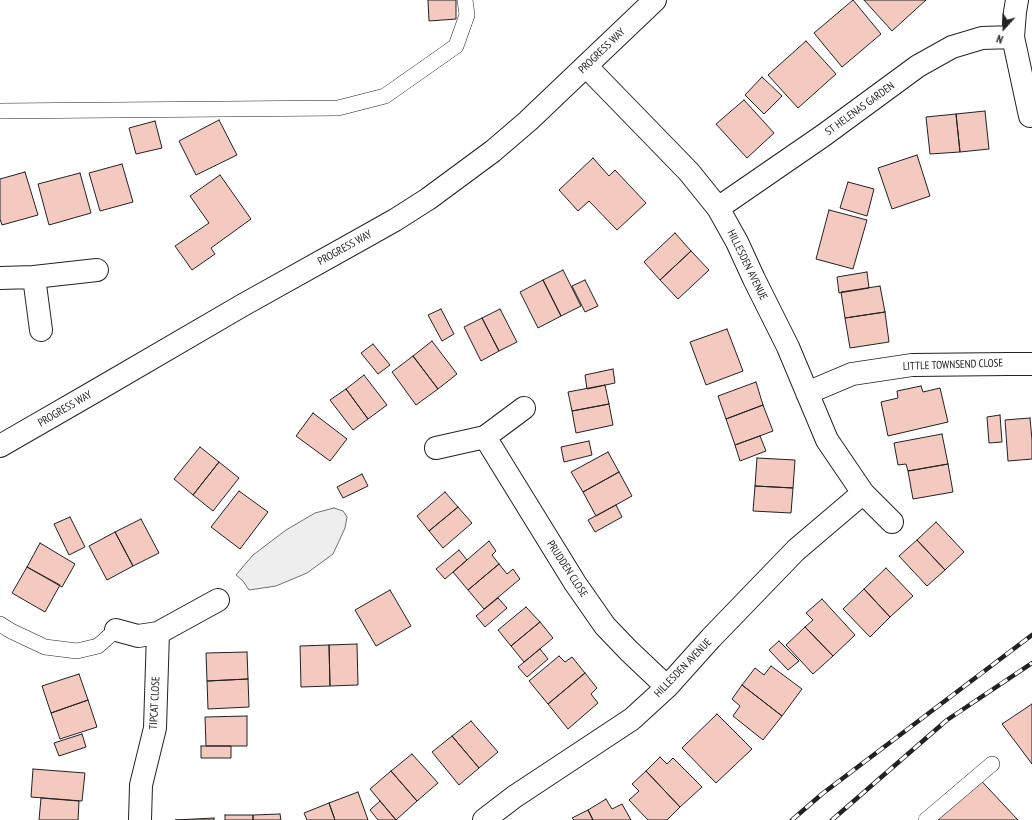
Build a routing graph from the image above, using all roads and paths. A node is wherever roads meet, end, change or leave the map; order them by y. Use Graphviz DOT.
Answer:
graph roads {
  1 [pos="465,0"];
  2 [pos="655,0"];
  3 [pos="1017,0"];
  4 [pos="1013,37"];
  5 [pos="586,66"];
  6 [pos="0,111"];
  7 [pos="1030,116"];
  8 [pos="718,208"];
  9 [pos="98,270"];
  10 [pos="34,277"];
  11 [pos="0,278"];
  12 [pos="42,330"];
  13 [pos="1032,364"];
  14 [pos="807,393"];
  15 [pos="524,408"];
  16 [pos="485,436"];
  17 [pos="0,446"];
  18 [pos="436,448"];
  19 [pos="863,494"];
  20 [pos="892,522"];
  21 [pos="218,600"];
  22 [pos="0,624"];
  23 [pos="116,630"];
  24 [pos="158,633"];
  25 [pos="667,687"];
  26 [pos="992,764"];
  27 [pos="140,820"];
  28 [pos="484,820"];
  29 [pos="926,820"];
  1 -- 6 [label="lane"];
  2 -- 5 [label="street, PROGRESS WAY"];
  3 -- 4 [label="street"];
  4 -- 7 [label="street"];
  4 -- 8 [label="street, ST HELENAS GARDEN"];
  5 -- 8 [label="street, HILLESDEN AVENUE"];
  5 -- 17 [label="street, PROGRESS WAY"];
  8 -- 14 [label="street, HILLESDEN AVENUE"];
  9 -- 10 [label="street"];
  10 -- 11 [label="street"];
  10 -- 12 [label="street"];
  13 -- 14 [label="street, LITTLE TOWNSEND CLOSE"];
  14 -- 19 [label="street, HILLESDEN AVENUE"];
  15 -- 16 [label="street"];
  16 -- 18 [label="street"];
  16 -- 25 [label="street, PRUDDEN CLOSE"];
  19 -- 20 [label="street, HILLESDEN AVENUE"];
  19 -- 25 [label="street, HILLESDEN AVENUE"];
  21 -- 24 [label="street"];
  22 -- 23 [label="lane"];
  23 -- 24 [label="street"];
  24 -- 27 [label="street, TIPCAT CLOSE"];
  25 -- 28 [label="street, HILLESDEN AVENUE"];
  26 -- 29 [label="lane"];
}
